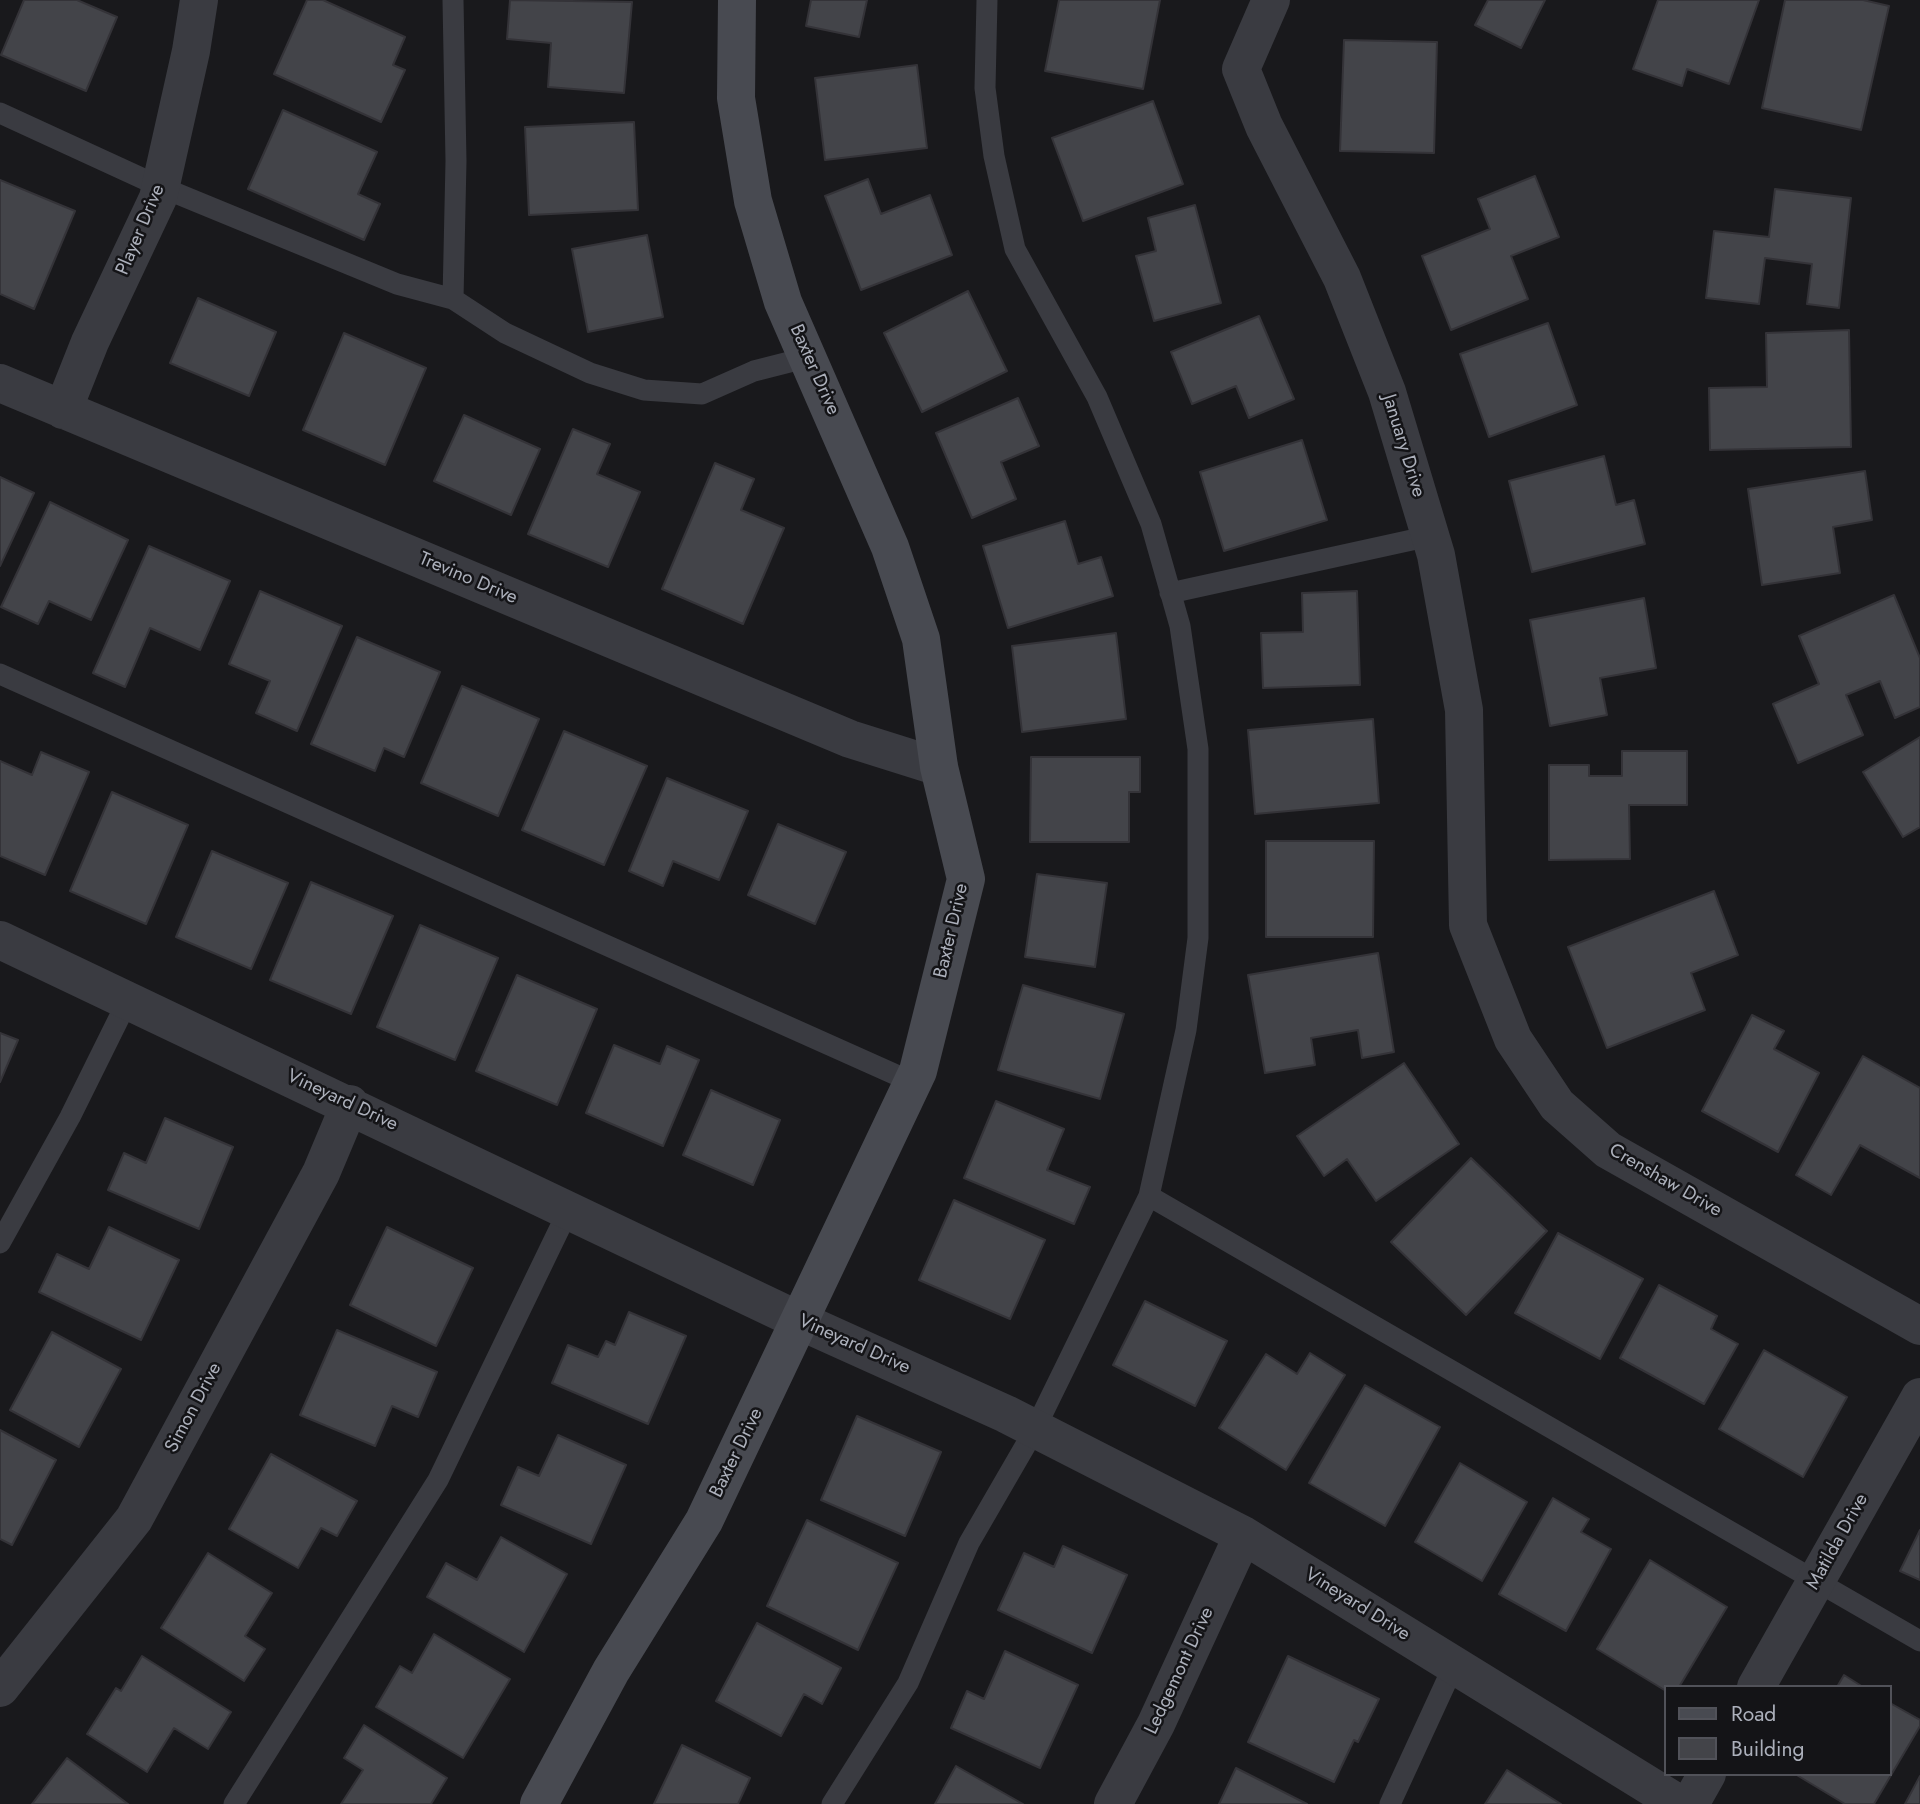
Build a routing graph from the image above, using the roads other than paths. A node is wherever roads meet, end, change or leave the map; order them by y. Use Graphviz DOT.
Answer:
graph roads {
  1 [pos="199,0"];
  2 [pos="453,0"];
  3 [pos="737,0"];
  4 [pos="987,0"];
  5 [pos="1271,0"];
  6 [pos="0,113"];
  7 [pos="161,187"];
  8 [pos="453,299"];
  9 [pos="809,357"];
  10 [pos="0,383"];
  11 [pos="63,410"];
  12 [pos="1430,536"];
  13 [pos="1170,593"];
  14 [pos="0,674"];
  15 [pos="939,767"];
  16 [pos="1468,925"];
  17 [pos="0,940"];
  18 [pos="128,1000"];
  19 [pos="912,1082"];
  20 [pos="350,1104"];
  21 [pos="1149,1196"];
  22 [pos="569,1209"];
  23 [pos="0,1243"];
  24 [pos="800,1321"];
  25 [pos="1920,1326"];
  26 [pos="1920,1397"];
  27 [pos="1035,1429"];
  28 [pos="1243,1535"];
  29 [pos="1816,1580"];
  30 [pos="1920,1641"];
  31 [pos="1454,1665"];
  32 [pos="1757,1685"];
  33 [pos="0,1688"];
  34 [pos="1706,1776"];
  35 [pos="234,1804"];
  36 [pos="539,1804"];
  37 [pos="832,1804"];
  38 [pos="1113,1804"];
  39 [pos="1390,1804"];
  40 [pos="1679,1804"];
  41 [pos="1690,1804"];
  1 -- 7 [label="street, Player Drive"];
  2 -- 8 [label="lane"];
  3 -- 9 [label="street, Baxter Drive"];
  4 -- 13 [label="lane"];
  5 -- 12 [label="street, January Drive"];
  6 -- 7 [label="lane"];
  7 -- 8 [label="lane"];
  7 -- 11 [label="street, Player Drive"];
  8 -- 9 [label="lane"];
  9 -- 15 [label="street, Baxter Drive"];
  10 -- 11 [label="street, Trevino Drive"];
  11 -- 15 [label="street, Trevino Drive"];
  12 -- 13 [label="lane"];
  12 -- 16 [label="street, January Drive"];
  13 -- 21 [label="lane"];
  14 -- 19 [label="lane"];
  15 -- 19 [label="street, Baxter Drive"];
  16 -- 25 [label="street, Crenshaw Drive"];
  17 -- 18 [label="street, Vineyard Drive"];
  18 -- 20 [label="street, Vineyard Drive"];
  18 -- 23 [label="lane"];
  19 -- 24 [label="street, Baxter Drive"];
  20 -- 22 [label="street, Vineyard Drive"];
  20 -- 33 [label="street, Simon Drive"];
  21 -- 27 [label="lane"];
  21 -- 29 [label="lane"];
  22 -- 24 [label="street, Vineyard Drive"];
  22 -- 35 [label="lane"];
  24 -- 27 [label="street, Vineyard Drive"];
  24 -- 36 [label="street, Baxter Drive"];
  26 -- 29 [label="street, Matilda Drive"];
  27 -- 28 [label="street, Vineyard Drive"];
  27 -- 37 [label="lane"];
  28 -- 31 [label="street, Vineyard Drive"];
  28 -- 38 [label="street, Ledgemont Drive"];
  29 -- 30 [label="lane"];
  29 -- 32 [label="street, Matilda Drive"];
  31 -- 39 [label="lane"];
  31 -- 40 [label="street, Vineyard Drive"];
  34 -- 41 [label="street"];
}
